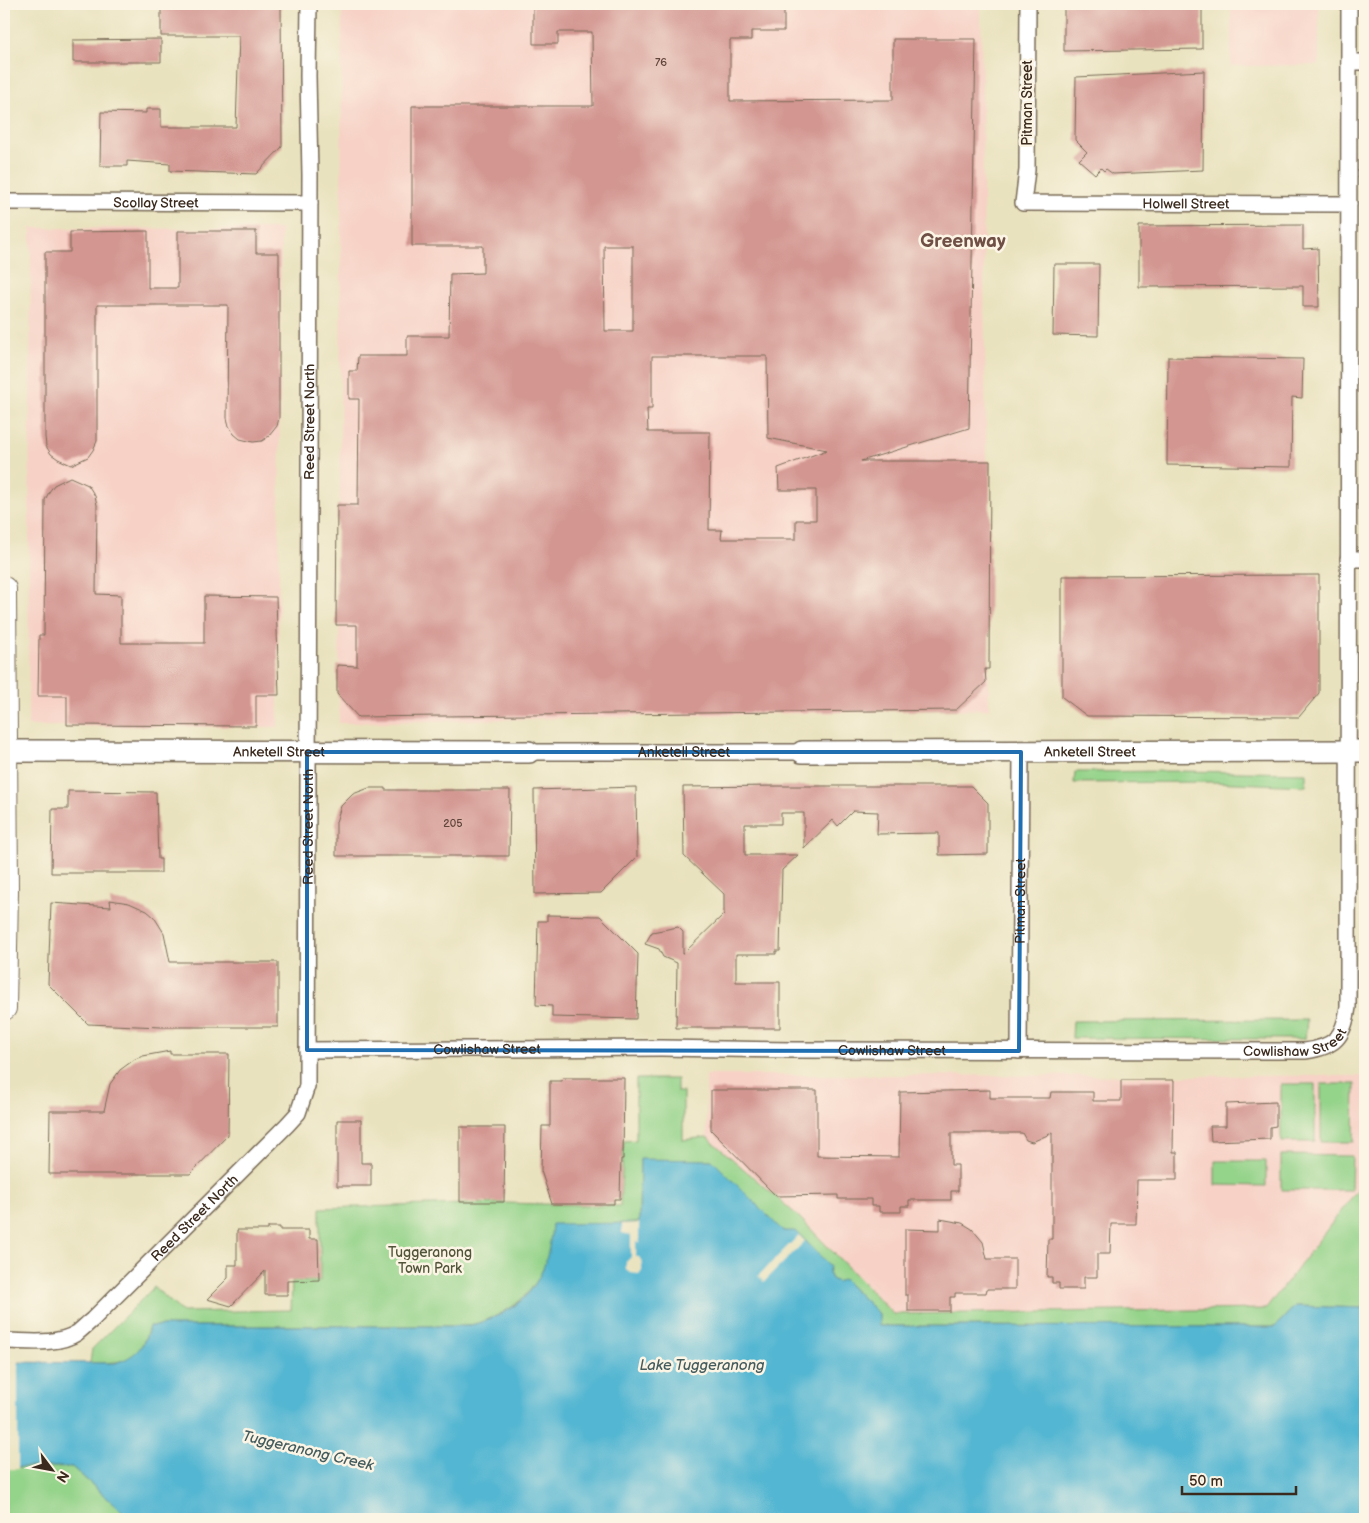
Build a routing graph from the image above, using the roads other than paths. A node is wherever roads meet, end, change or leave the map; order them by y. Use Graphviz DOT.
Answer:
graph roads {
  1 [pos="309,4"];
  2 [pos="1028,4"];
  3 [pos="1349,4"];
  4 [pos="1349,62"];
  5 [pos="1365,62"];
  6 [pos="4,202"];
  7 [pos="310,203"];
  8 [pos="1023,203"];
  9 [pos="1349,204"];
  10 [pos="1365,559"];
  11 [pos="1348,560"];
  12 [pos="4,589"];
  13 [pos="5,751"];
  14 [pos="307,752"];
  15 [pos="529,752"];
  16 [pos="802,752"];
  17 [pos="1021,752"];
  18 [pos="1357,752"];
  19 [pos="4,1008"];
  20 [pos="307,1050"];
  21 [pos="1019,1050"];
  22 [pos="4,1341"];
  1 -- 7 [label="street, Reed Street North"];
  2 -- 8 [label="street, Pitman Street"];
  3 -- 4 [label="street, Cowlishaw Street"];
  4 -- 5 [label="street"];
  4 -- 9 [label="street, Cowlishaw Street"];
  6 -- 7 [label="street, Scollay Street"];
  7 -- 14 [label="street, Reed Street North"];
  8 -- 9 [label="street, Holwell Street"];
  9 -- 11 [label="street, Cowlishaw Street"];
  10 -- 11 [label="street"];
  11 -- 18 [label="street, Cowlishaw Street"];
  12 -- 13 [label="main road"];
  13 -- 14 [label="street, Anketell Street"];
  13 -- 19 [label="main road"];
  14 -- 15 [label="street, Anketell Street"];
  14 -- 20 [label="street, Reed Street North"];
  15 -- 16 [label="street, Anketell Street"];
  16 -- 17 [label="street, Anketell Street"];
  17 -- 18 [label="street, Anketell Street"];
  17 -- 21 [label="street, Pitman Street"];
  18 -- 21 [label="street, Cowlishaw Street"];
  20 -- 21 [label="street, Cowlishaw Street"];
  20 -- 22 [label="street, Reed Street North"];
}
